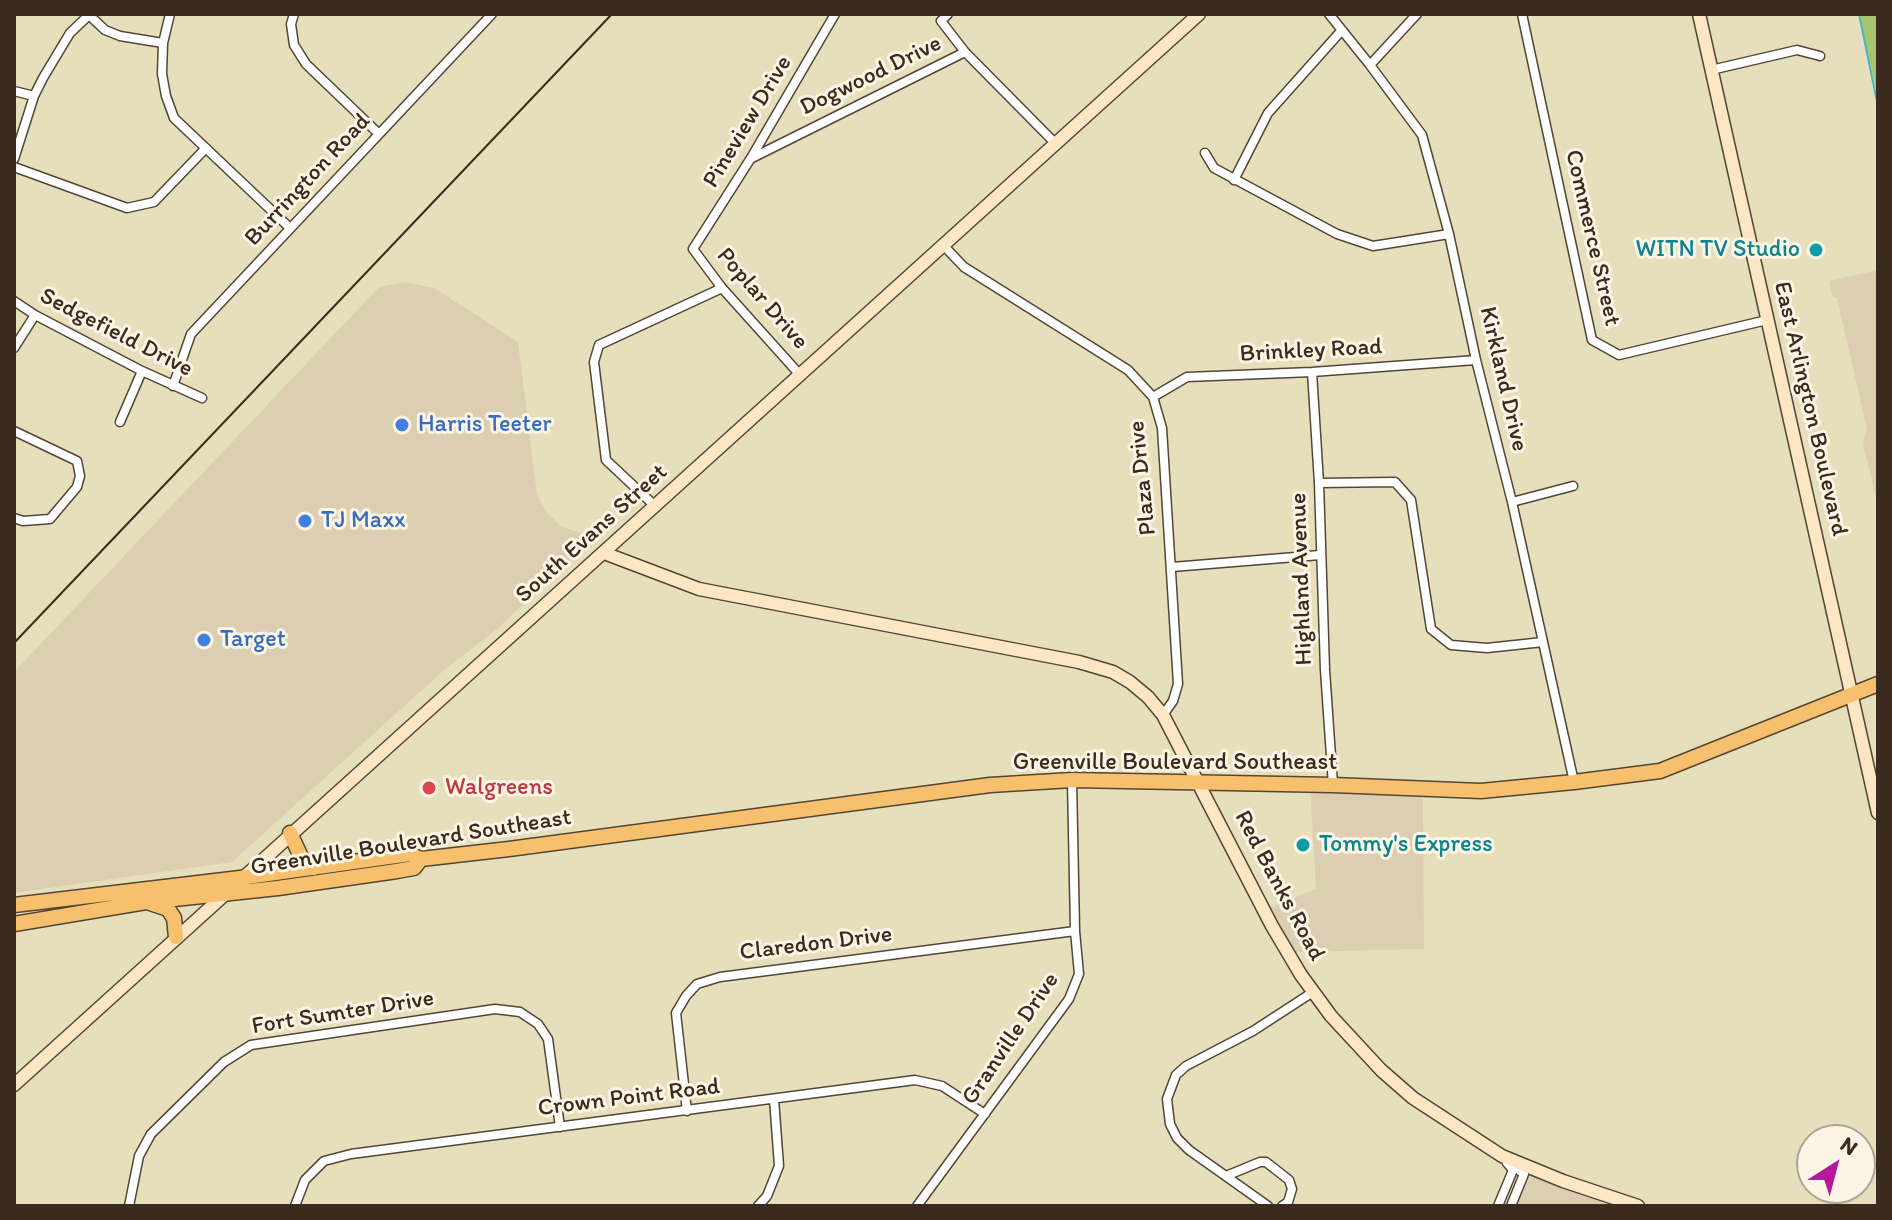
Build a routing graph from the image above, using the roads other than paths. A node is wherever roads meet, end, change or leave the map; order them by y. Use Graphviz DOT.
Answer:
graph roads {
  1 [pos="170,14"];
  2 [pos="294,14"];
  3 [pos="492,14"];
  4 [pos="835,14"];
  5 [pos="948,14"];
  6 [pos="1199,14"];
  7 [pos="1329,14"];
  8 [pos="1417,14"];
  9 [pos="1522,14"];
  10 [pos="1699,14"];
  11 [pos="88,15"];
  12 [pos="1342,30"];
  13 [pos="163,43"];
  14 [pos="965,52"];
  15 [pos="1820,56"];
  16 [pos="1370,65"];
  17 [pos="1711,70"];
  18 [pos="14,91"];
  19 [pos="34,96"];
  20 [pos="379,134"];
  21 [pos="1055,143"];
  22 [pos="206,148"];
  23 [pos="1205,153"];
  24 [pos="751,158"];
  25 [pos="14,159"];
  26 [pos="14,167"];
  27 [pos="1234,180"];
  28 [pos="290,228"];
  29 [pos="1449,234"];
  30 [pos="944,246"];
  31 [pos="693,249"];
  32 [pos="722,288"];
  33 [pos="14,301"];
  34 [pos="35,315"];
  35 [pos="1767,320"];
  36 [pos="14,348"];
  37 [pos="1476,360"];
  38 [pos="142,371"];
  39 [pos="1312,372"];
  40 [pos="801,376"];
  41 [pos="173,386"];
  42 [pos="1153,397"];
  43 [pos="202,398"];
  44 [pos="120,422"];
  45 [pos="14,431"];
  46 [pos="1319,483"];
  47 [pos="1573,486"];
  48 [pos="1512,502"];
  49 [pos="656,507"];
  50 [pos="14,518"];
  51 [pos="604,553"];
  52 [pos="1320,555"];
  53 [pos="1172,567"];
  54 [pos="1543,642"];
  55 [pos="1878,684"];
  56 [pos="1852,695"];
  57 [pos="1163,715"];
  58 [pos="1072,780"];
  59 [pos="1574,782"];
  60 [pos="1200,783"];
  61 [pos="1333,785"];
  62 [pos="1878,813"];
  63 [pos="290,833"];
  64 [pos="421,859"];
  65 [pos="314,868"];
  66 [pos="240,878"];
  67 [pos="225,893"];
  68 [pos="146,902"];
  69 [pos="14,905"];
  70 [pos="14,924"];
  71 [pos="1075,931"];
  72 [pos="176,937"];
  73 [pos="1313,992"];
  74 [pos="14,1085"];
  75 [pos="774,1099"];
  76 [pos="687,1111"];
  77 [pos="985,1114"];
  78 [pos="560,1127"];
  79 [pos="1502,1156"];
  80 [pos="1226,1176"];
  81 [pos="129,1206"];
  82 [pos="295,1206"];
  83 [pos="758,1206"];
  84 [pos="917,1206"];
  85 [pos="1268,1206"];
  86 [pos="1282,1206"];
  87 [pos="1498,1206"];
  88 [pos="1511,1206"];
  89 [pos="1638,1206"];
  1 -- 13 [label="street"];
  2 -- 20 [label="street"];
  3 -- 20 [label="street, Burrington Road"];
  4 -- 24 [label="street, Pineview Drive"];
  5 -- 14 [label="street"];
  6 -- 21 [label="main road, South Evans Street"];
  7 -- 12 [label="street, Kirkland Drive"];
  8 -- 16 [label="street"];
  9 -- 35 [label="street, Commerce Street"];
  10 -- 17 [label="main road, East Arlington Boulevard"];
  11 -- 13 [label="street"];
  11 -- 19 [label="street"];
  12 -- 16 [label="street, Kirkland Drive"];
  12 -- 27 [label="street"];
  13 -- 22 [label="street"];
  14 -- 21 [label="street"];
  14 -- 24 [label="street, Dogwood Drive"];
  15 -- 17 [label="street"];
  16 -- 29 [label="street, Kirkland Drive"];
  17 -- 35 [label="main road, East Arlington Boulevard"];
  18 -- 19 [label="street"];
  19 -- 25 [label="street"];
  20 -- 28 [label="street, Burrington Road"];
  21 -- 30 [label="main road, South Evans Street"];
  22 -- 26 [label="street"];
  22 -- 28 [label="street"];
  23 -- 27 [label="street"];
  24 -- 31 [label="street, Pineview Drive"];
  27 -- 29 [label="street"];
  28 -- 41 [label="street, Burrington Road"];
  29 -- 37 [label="street, Kirkland Drive"];
  30 -- 40 [label="main road, South Evans Street"];
  30 -- 42 [label="street, Plaza Drive"];
  31 -- 32 [label="street, Poplar Drive"];
  32 -- 40 [label="street, Poplar Drive"];
  32 -- 49 [label="street"];
  33 -- 34 [label="street, Sedgefield Drive"];
  34 -- 36 [label="street"];
  34 -- 38 [label="street, Sedgefield Drive"];
  35 -- 56 [label="main road, East Arlington Boulevard"];
  37 -- 39 [label="street, Brinkley Road"];
  37 -- 48 [label="street, Kirkland Drive"];
  38 -- 41 [label="street, Sedgefield Drive"];
  38 -- 44 [label="street"];
  39 -- 42 [label="street, Brinkley Road"];
  39 -- 46 [label="street, Highland Avenue"];
  40 -- 49 [label="main road, South Evans Street"];
  41 -- 43 [label="street, Sedgefield Drive"];
  42 -- 53 [label="street, Plaza Drive"];
  45 -- 50 [label="street"];
  46 -- 52 [label="street, Highland Avenue"];
  46 -- 54 [label="street"];
  47 -- 48 [label="street"];
  48 -- 54 [label="street, Kirkland Drive"];
  49 -- 51 [label="main road, South Evans Street"];
  51 -- 57 [label="main road, Red Banks Road"];
  51 -- 63 [label="main road, South Evans Street"];
  52 -- 53 [label="street"];
  52 -- 61 [label="street, Highland Avenue"];
  53 -- 57 [label="street, Plaza Drive"];
  54 -- 59 [label="street, Kirkland Drive"];
  55 -- 56 [label="highway, Greenville Boulevard Southeast"];
  56 -- 59 [label="highway, Greenville Boulevard Southeast"];
  56 -- 62 [label="main road, East Arlington Boulevard"];
  57 -- 60 [label="main road, Red Banks Road"];
  58 -- 60 [label="highway, Greenville Boulevard Southeast"];
  58 -- 64 [label="highway, Greenville Boulevard Southeast"];
  58 -- 71 [label="street, Granville Drive"];
  59 -- 61 [label="highway, Greenville Boulevard Southeast"];
  60 -- 61 [label="highway, Greenville Boulevard Southeast"];
  60 -- 73 [label="main road, Red Banks Road"];
  63 -- 65 [label="highway"];
  63 -- 66 [label="main road, South Evans Street"];
  64 -- 65 [label="highway"];
  64 -- 67 [label="highway, Greenville Boulevard Southeast"];
  65 -- 66 [label="highway"];
  66 -- 67 [label="main road, South Evans Street"];
  66 -- 69 [label="highway"];
  67 -- 68 [label="highway, Greenville Boulevard Southeast"];
  67 -- 72 [label="main road, South Evans Street"];
  68 -- 70 [label="highway, Greenville Boulevard Southeast"];
  68 -- 72 [label="highway"];
  71 -- 76 [label="street, Claredon Drive"];
  71 -- 77 [label="street, Granville Drive"];
  72 -- 74 [label="main road, South Evans Street"];
  73 -- 79 [label="main road, Red Banks Road"];
  73 -- 80 [label="street"];
  75 -- 76 [label="street, Crown Point Road"];
  75 -- 77 [label="street, Crown Point Road"];
  75 -- 83 [label="street"];
  76 -- 78 [label="street, Crown Point Road"];
  77 -- 84 [label="street, Granville Drive"];
  78 -- 81 [label="street, Fort Sumter Drive"];
  78 -- 82 [label="street, Crown Point Road"];
  79 -- 87 [label="street"];
  79 -- 88 [label="street"];
  79 -- 89 [label="main road, Red Banks Road"];
  80 -- 85 [label="street"];
  80 -- 86 [label="street"];
}
